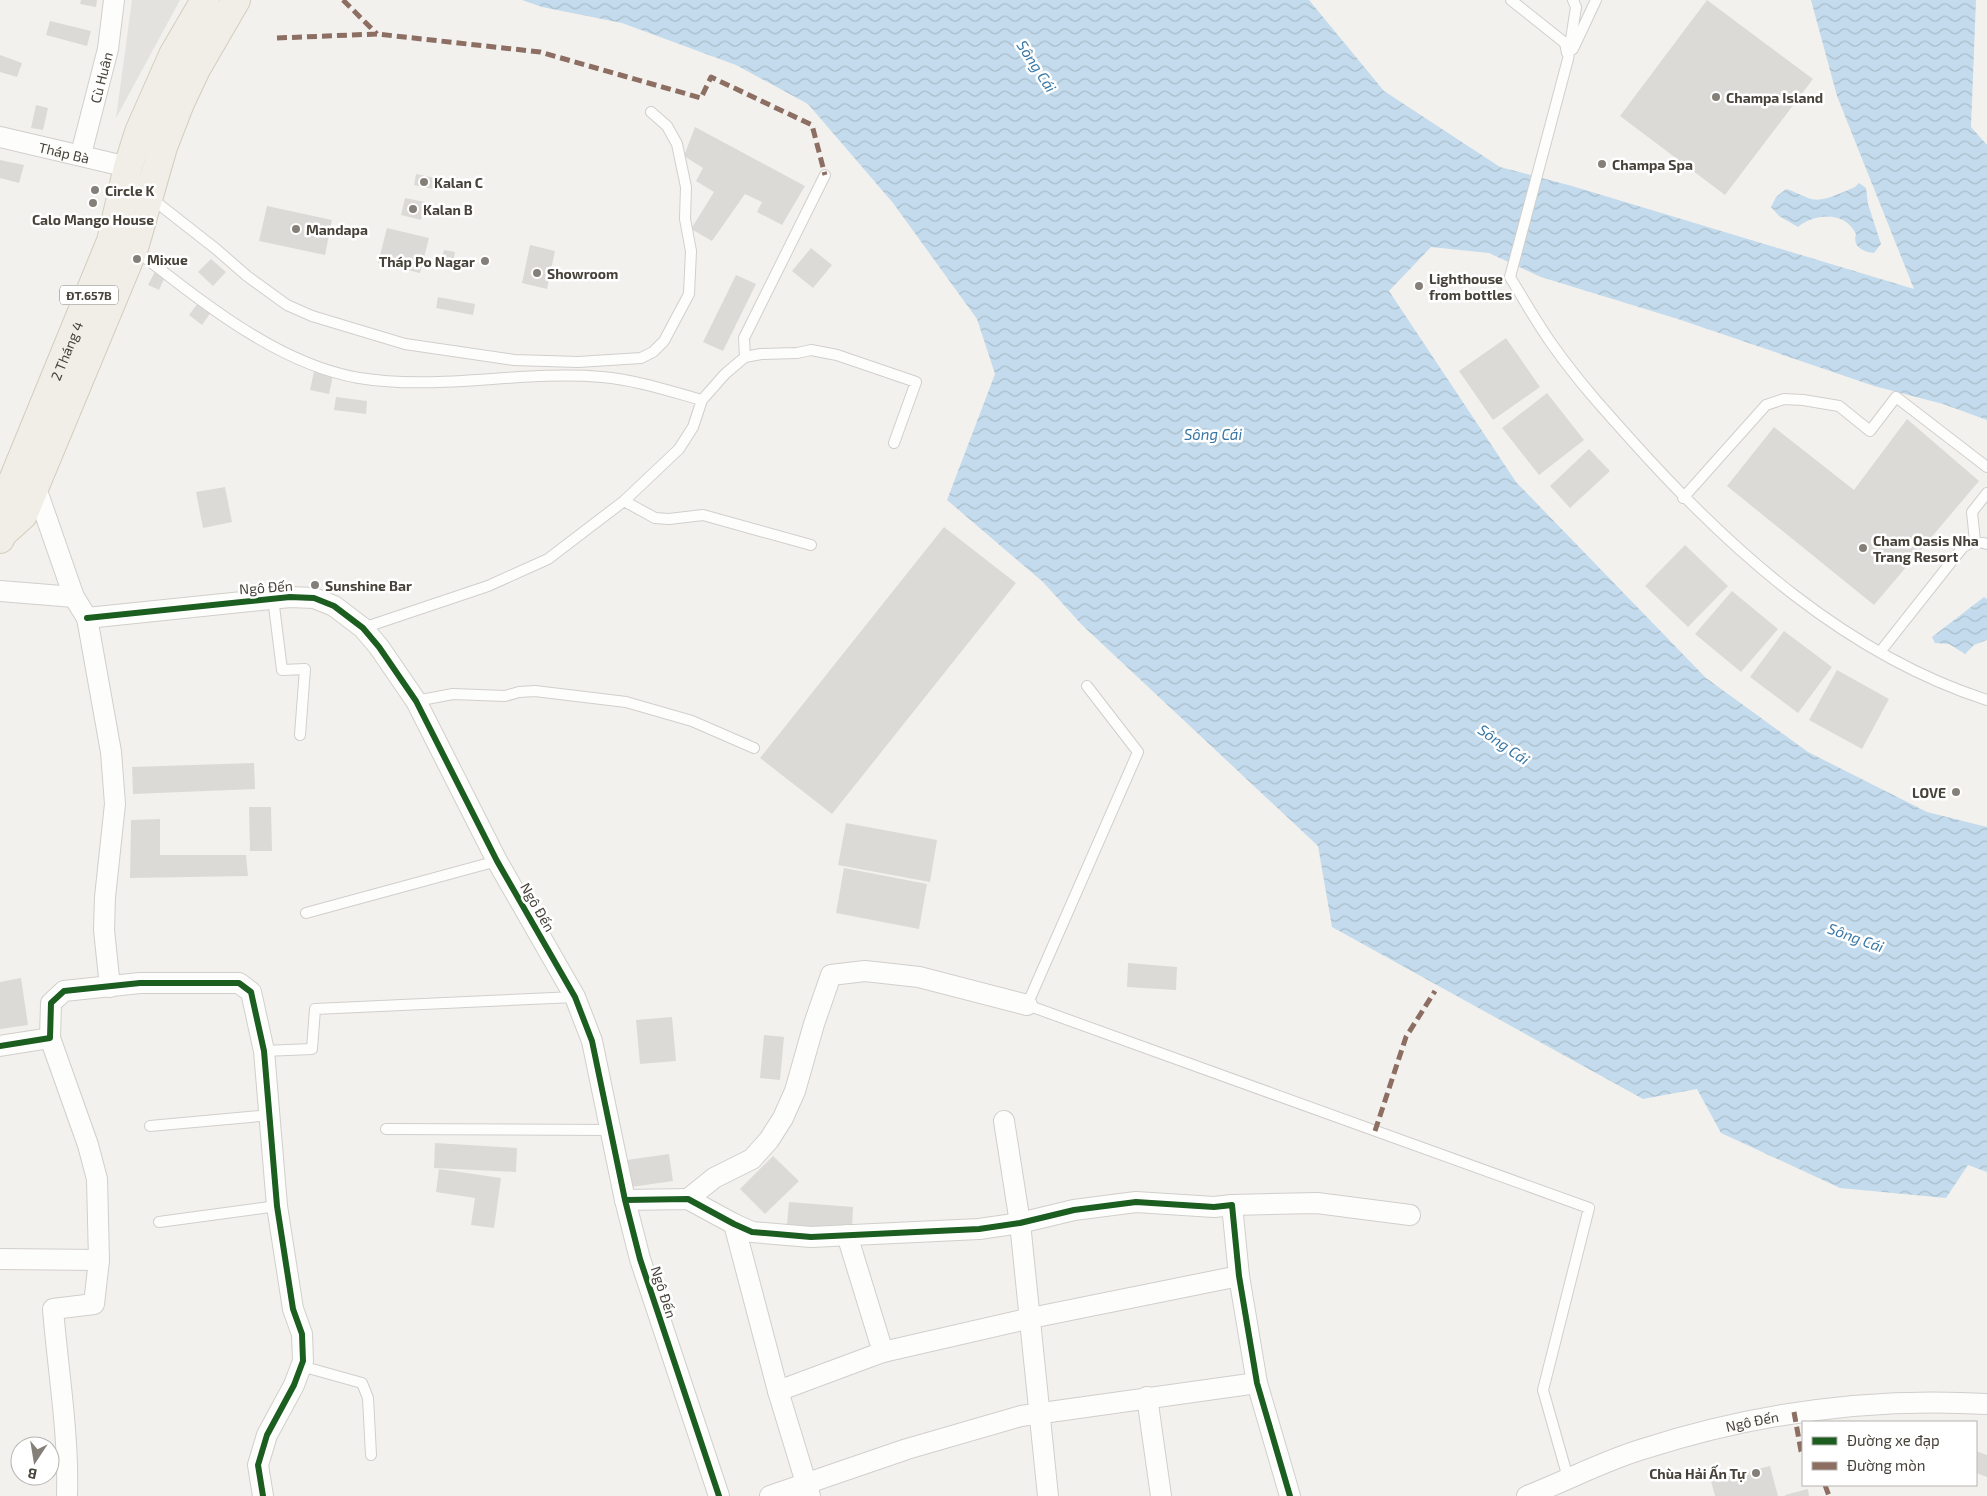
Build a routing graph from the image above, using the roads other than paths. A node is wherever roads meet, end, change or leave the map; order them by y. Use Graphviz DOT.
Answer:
graph roads {
  1 [pos="114,0"];
  2 [pos="205,0"];
  3 [pos="236,0"];
  4 [pos="1511,0"];
  5 [pos="1573,0"];
  6 [pos="1596,0"];
  7 [pos="1568,59"];
  8 [pos="185,62"];
  9 [pos="651,112"];
  10 [pos="0,137"];
  11 [pos="81,154"];
  12 [pos="128,167"];
  13 [pos="824,175"];
  14 [pos="148,196"];
  15 [pos="134,248"];
  16 [pos="745,357"];
  17 [pos="702,400"];
  18 [pos="894,443"];
  19 [pos="1987,467"];
  20 [pos="35,485"];
  21 [pos="1987,493"];
  22 [pos="1683,498"];
  23 [pos="624,501"];
  24 [pos="2,536"];
  25 [pos="1975,541"];
  26 [pos="1987,544"];
  27 [pos="812,545"];
  28 [pos="0,591"];
  29 [pos="74,597"];
  30 [pos="273,598"];
  31 [pos="87,618"];
  32 [pos="363,628"];
  33 [pos="1880,652"];
  34 [pos="1087,686"];
  35 [pos="1987,700"];
  36 [pos="416,701"];
  37 [pos="300,735"];
  38 [pos="754,748"];
  39 [pos="497,861"];
  40 [pos="306,913"];
  41 [pos="110,987"];
  42 [pos="574,997"];
  43 [pos="1027,1005"];
  44 [pos="50,1038"];
  45 [pos="0,1046"];
  46 [pos="264,1051"];
  47 [pos="271,1114"];
  48 [pos="1004,1121"];
  49 [pos="150,1126"];
  50 [pos="386,1130"];
  51 [pos="610,1130"];
  52 [pos="688,1198"];
  53 [pos="625,1200"];
  54 [pos="277,1206"];
  55 [pos="1232,1206"];
  56 [pos="1410,1216"];
  57 [pos="159,1222"];
  58 [pos="1020,1223"];
  59 [pos="734,1224"];
  60 [pos="847,1235"];
  61 [pos="0,1259"];
  62 [pos="99,1260"];
  63 [pos="1239,1276"];
  64 [pos="1031,1318"];
  65 [pos="883,1352"];
  66 [pos="301,1366"];
  67 [pos="1257,1383"];
  68 [pos="778,1391"];
  69 [pos="1147,1397"];
  70 [pos="1987,1402"];
  71 [pos="1040,1412"];
  72 [pos="371,1455"];
  73 [pos="1568,1478"];
  74 [pos="808,1490"];
  75 [pos="67,1496"];
  76 [pos="263,1496"];
  77 [pos="719,1496"];
  78 [pos="770,1496"];
  79 [pos="1048,1496"];
  80 [pos="1161,1496"];
  81 [pos="1290,1496"];
  82 [pos="1527,1496"];
  1 -- 11 [label="street, Cù Huân"];
  2 -- 8 [label="main road, ĐT.657B"];
  3 -- 8 [label="main road, ĐT.657B"];
  4 -- 7 [label="lane"];
  5 -- 7 [label="lane"];
  6 -- 7 [label="lane"];
  7 -- 22 [label="lane"];
  8 -- 12 [label="main road, 2 Tháng 4 / ĐT.657B"];
  8 -- 14 [label="main road, 2 Tháng 4 / ĐT.657B"];
  9 -- 14 [label="lane"];
  10 -- 11 [label="street, Tháp Bà"];
  11 -- 12 [label="street, Tháp Bà"];
  12 -- 24 [label="main road, 2 Tháng 4 / ĐT.657B"];
  13 -- 16 [label="lane"];
  14 -- 15 [label="main road, 2 Tháng 4 / ĐT.657B"];
  15 -- 17 [label="lane"];
  15 -- 20 [label="main road, 2 Tháng 4 / ĐT.657B"];
  16 -- 17 [label="lane"];
  16 -- 18 [label="lane"];
  17 -- 23 [label="lane"];
  19 -- 22 [label="lane"];
  20 -- 24 [label="main road, 2 Tháng 4 / ĐT.657B"];
  20 -- 29 [label="street"];
  21 -- 25 [label="lane"];
  22 -- 33 [label="lane"];
  23 -- 27 [label="lane"];
  23 -- 32 [label="lane"];
  25 -- 26 [label="lane"];
  25 -- 33 [label="lane"];
  28 -- 29 [label="street"];
  29 -- 31 [label="street"];
  30 -- 31 [label="street, Ngô Đến"];
  30 -- 32 [label="street, Ngô Đến"];
  30 -- 37 [label="lane"];
  31 -- 41 [label="street"];
  32 -- 36 [label="street, Ngô Đến"];
  33 -- 35 [label="lane"];
  34 -- 43 [label="lane"];
  36 -- 38 [label="lane"];
  36 -- 39 [label="street, Ngô Đến"];
  39 -- 40 [label="lane"];
  39 -- 42 [label="street, Ngô Đến"];
  41 -- 44 [label="street"];
  41 -- 46 [label="street"];
  42 -- 46 [label="lane"];
  42 -- 51 [label="street, Ngô Đến"];
  43 -- 52 [label="street"];
  43 -- 73 [label="lane"];
  44 -- 45 [label="street"];
  44 -- 62 [label="street"];
  46 -- 47 [label="street"];
  47 -- 49 [label="lane"];
  47 -- 54 [label="street"];
  48 -- 58 [label="street"];
  50 -- 51 [label="lane"];
  51 -- 53 [label="street, Ngô Đến"];
  52 -- 53 [label="street"];
  52 -- 59 [label="street"];
  53 -- 77 [label="street, Ngô Đến"];
  54 -- 57 [label="lane"];
  54 -- 66 [label="street"];
  55 -- 56 [label="street"];
  55 -- 58 [label="street"];
  55 -- 63 [label="street"];
  58 -- 60 [label="street"];
  58 -- 64 [label="street"];
  59 -- 60 [label="street"];
  59 -- 68 [label="street"];
  60 -- 65 [label="street"];
  61 -- 62 [label="street"];
  62 -- 75 [label="street"];
  63 -- 64 [label="street"];
  63 -- 67 [label="street"];
  64 -- 65 [label="street"];
  64 -- 71 [label="street"];
  65 -- 68 [label="street"];
  66 -- 72 [label="lane"];
  66 -- 76 [label="street"];
  67 -- 69 [label="street"];
  67 -- 81 [label="street"];
  68 -- 74 [label="street"];
  69 -- 71 [label="street"];
  69 -- 80 [label="street"];
  70 -- 73 [label="street, Ngô Đến"];
  71 -- 74 [label="street"];
  71 -- 79 [label="street"];
  73 -- 82 [label="street, Ngô Đến"];
  74 -- 78 [label="street"];
}
